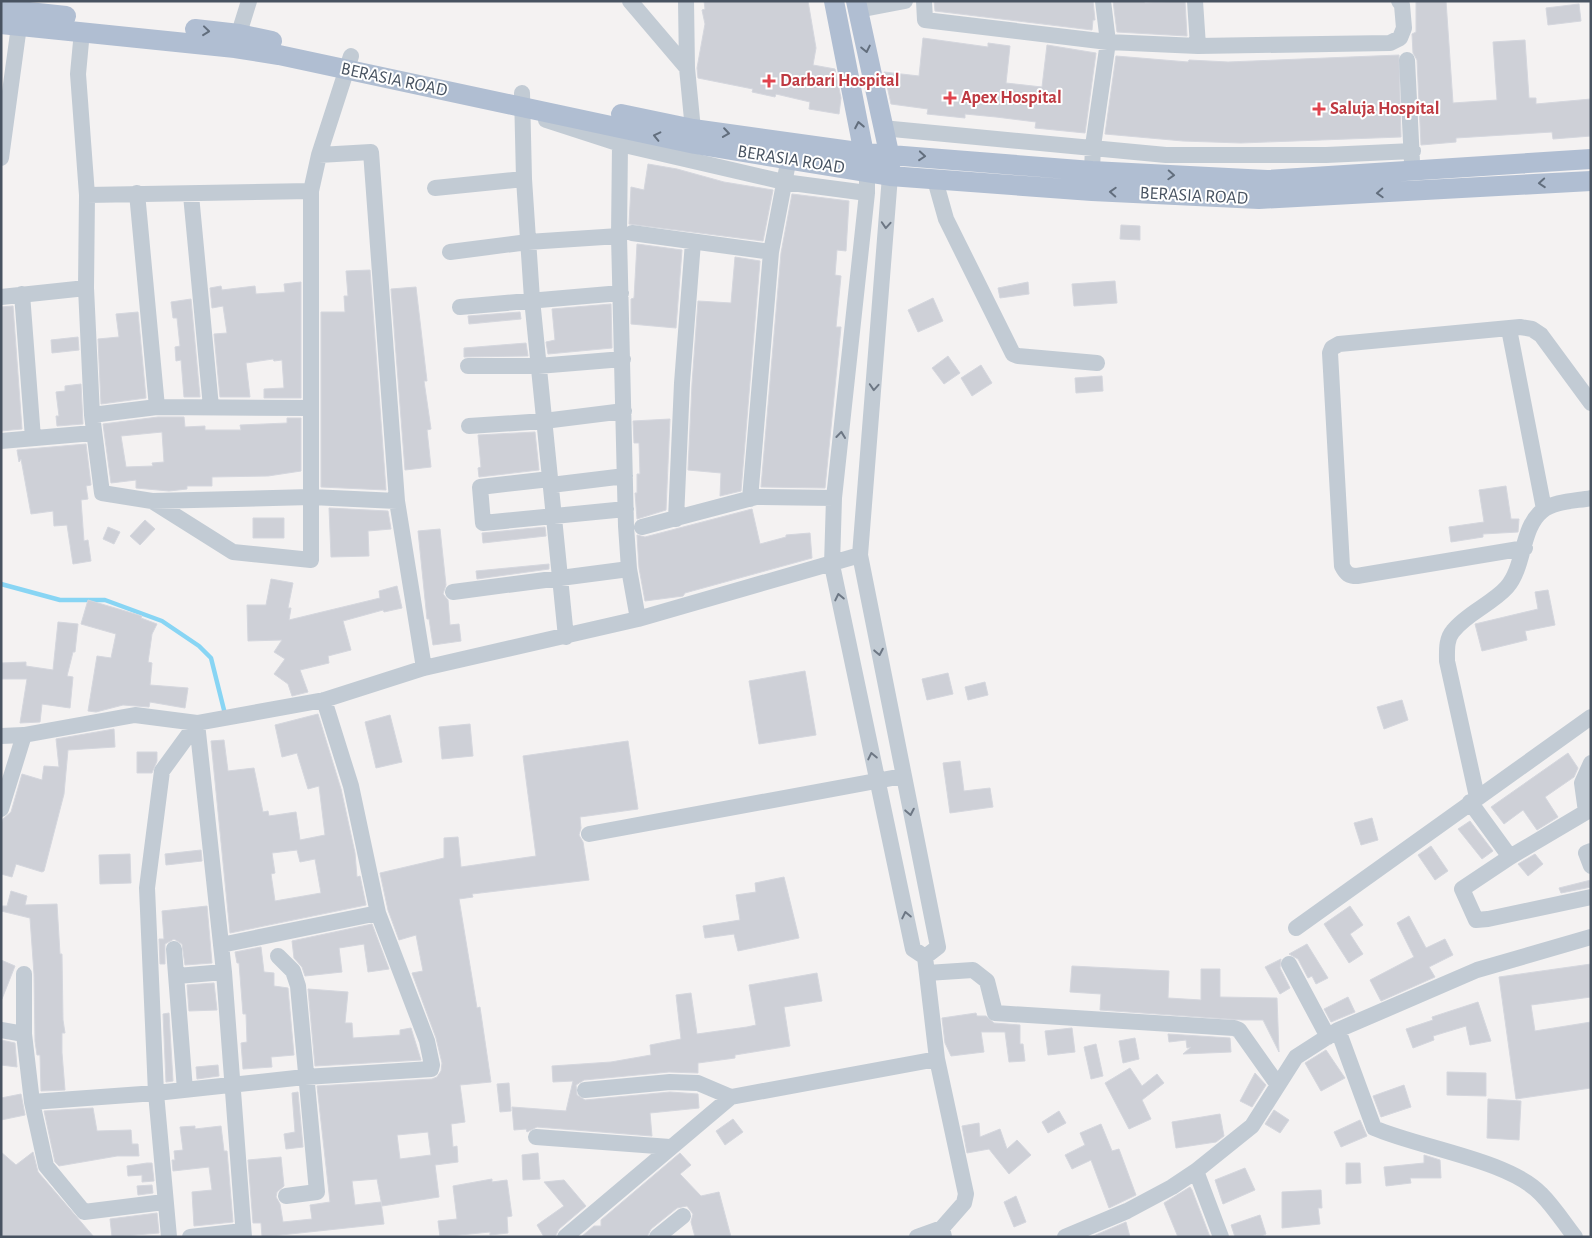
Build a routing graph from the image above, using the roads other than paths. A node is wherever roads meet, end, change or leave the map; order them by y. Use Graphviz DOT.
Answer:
graph roads {
  1 [pos="249,1"];
  2 [pos="630,1"];
  3 [pos="686,1"];
  4 [pos="834,1"];
  5 [pos="905,1"];
  6 [pos="924,1"];
  7 [pos="1103,1"];
  8 [pos="1196,1"];
  9 [pos="1399,1"];
  10 [pos="857,6"];
  11 [pos="1,9"];
  12 [pos="47,14"];
  13 [pos="10,25"];
  14 [pos="82,31"];
  15 [pos="237,41"];
  16 [pos="1108,42"];
  17 [pos="1198,46"];
  18 [pos="1406,60"];
  19 [pos="349,63"];
  20 [pos="687,68"];
  21 [pos="522,104"];
  22 [pos="882,128"];
  23 [pos="694,137"];
  24 [pos="620,144"];
  25 [pos="1093,146"];
  26 [pos="790,152"];
  27 [pos="865,153"];
  28 [pos="889,154"];
  29 [pos="319,155"];
  30 [pos="1,158"];
  31 [pos="1591,159"];
  32 [pos="1412,160"];
  33 [pos="1092,171"];
  34 [pos="890,176"];
  35 [pos="524,179"];
  36 [pos="935,180"];
  37 [pos="784,182"];
  38 [pos="1591,182"];
  39 [pos="867,183"];
  40 [pos="435,188"];
  41 [pos="310,191"];
  42 [pos="1415,191"];
  43 [pos="137,193"];
  44 [pos="87,195"];
  45 [pos="191,195"];
  46 [pos="626,234"];
  47 [pos="528,242"];
  48 [pos="693,242"];
  49 [pos="450,252"];
  50 [pos="772,252"];
  51 [pos="86,288"];
  52 [pos="621,293"];
  53 [pos="22,294"];
  54 [pos="1,297"];
  55 [pos="532,300"];
  56 [pos="460,307"];
  57 [pos="1509,329"];
  58 [pos="623,359"];
  59 [pos="1097,363"];
  60 [pos="468,366"];
  61 [pos="538,366"];
  62 [pos="1591,403"];
  63 [pos="157,407"];
  64 [pos="211,407"];
  65 [pos="311,408"];
  66 [pos="624,411"];
  67 [pos="92,415"];
  68 [pos="544,421"];
  69 [pos="469,426"];
  70 [pos="93,433"];
  71 [pos="33,438"];
  72 [pos="1,440"];
  73 [pos="626,476"];
  74 [pos="550,482"];
  75 [pos="311,497"];
  76 [pos="834,498"];
  77 [pos="1591,498"];
  78 [pos="750,499"];
  79 [pos="152,501"];
  80 [pos="397,501"];
  81 [pos="626,509"];
  82 [pos="1544,509"];
  83 [pos="554,516"];
  84 [pos="676,519"];
  85 [pos="642,527"];
  86 [pos="1525,548"];
  87 [pos="860,555"];
  88 [pos="832,565"];
  89 [pos="630,569"];
  90 [pos="560,578"];
  91 [pos="453,592"];
  92 [pos="638,619"];
  93 [pos="566,637"];
  94 [pos="424,668"];
  95 [pos="324,700"];
  96 [pos="1591,717"];
  97 [pos="198,723"];
  98 [pos="2,732"];
  99 [pos="24,735"];
  100 [pos="1591,763"];
  101 [pos="903,776"];
  102 [pos="877,781"];
  103 [pos="1474,800"];
  104 [pos="1,809"];
  105 [pos="588,834"];
  106 [pos="1591,851"];
  107 [pos="1510,857"];
  108 [pos="1591,866"];
  109 [pos="1591,897"];
  110 [pos="378,913"];
  111 [pos="1296,928"];
  112 [pos="1591,938"];
  113 [pos="220,945"];
  114 [pos="174,949"];
  115 [pos="278,956"];
  116 [pos="925,957"];
  117 [pos="1289,964"];
  118 [pos="224,972"];
  119 [pos="927,973"];
  120 [pos="24,974"];
  121 [pos="177,976"];
  122 [pos="1,1030"];
  123 [pos="24,1034"];
  124 [pos="1333,1034"];
  125 [pos="937,1060"];
  126 [pos="305,1077"];
  127 [pos="233,1085"];
  128 [pos="1278,1085"];
  129 [pos="185,1090"];
  130 [pos="585,1090"];
  131 [pos="156,1093"];
  132 [pos="731,1097"];
  133 [pos="32,1102"];
  134 [pos="536,1137"];
  135 [pos="670,1147"];
  136 [pos="1196,1170"];
  137 [pos="286,1196"];
  138 [pos="164,1202"];
  139 [pos="683,1216"];
  140 [pos="943,1232"];
  141 [pos="243,1234"];
  142 [pos="169,1237"];
  143 [pos="190,1237"];
  144 [pos="565,1237"];
  145 [pos="657,1237"];
  146 [pos="917,1237"];
  147 [pos="1065,1237"];
  148 [pos="1221,1237"];
  149 [pos="1575,1237"];
  1 -- 15 [label="street"];
  2 -- 20 [label="street"];
  3 -- 20 [label="street"];
  27 -- 4 [label="main road, one-way"];
  5 -- 10 [label="street"];
  6 -- 16 [label="street"];
  7 -- 16 [label="street"];
  8 -- 17 [label="street"];
  9 -- 17 [label="street"];
  10 -- 22 [label="main road, one-way"];
  11 -- 12 [label="main road, BERASIA ROAD"];
  12 -- 13 [label="main road, BERASIA ROAD"];
  12 -- 14 [label="main road, BERASIA ROAD"];
  12 -- 15 [label="main road, BERASIA ROAD, one-way"];
  13 -- 30 [label="street"];
  14 -- 15 [label="main road, BERASIA ROAD"];
  14 -- 44 [label="street"];
  15 -- 19 [label="main road, BERASIA ROAD"];
  16 -- 17 [label="street"];
  16 -- 25 [label="street"];
  18 -- 32 [label="street"];
  19 -- 21 [label="main road, BERASIA ROAD"];
  19 -- 29 [label="street"];
  20 -- 23 [label="street"];
  21 -- 23 [label="main road, BERASIA ROAD"];
  21 -- 24 [label="street"];
  21 -- 35 [label="street"];
  22 -- 25 [label="street"];
  22 -- 28 [label="main road"];
  23 -- 26 [label="main road, BERASIA ROAD"];
  24 -- 37 [label="street"];
  24 -- 46 [label="street"];
  25 -- 32 [label="street"];
  25 -- 33 [label="street"];
  26 -- 27 [label="main road, BERASIA ROAD"];
  26 -- 37 [label="street"];
  26 -- 39 [label="main road, BERASIA ROAD"];
  27 -- 28 [label="main road, BERASIA ROAD"];
  27 -- 39 [label="main road"];
  28 -- 33 [label="main road, BERASIA ROAD, one-way"];
  28 -- 34 [label="main road"];
  29 -- 41 [label="street"];
  29 -- 80 [label="street"];
  31 -- 32 [label="main road, BERASIA ROAD"];
  33 -- 32 [label="main road, BERASIA ROAD, one-way"];
  32 -- 42 [label="street"];
  34 -- 36 [label="main road, BERASIA ROAD"];
  34 -- 39 [label="main road, BERASIA ROAD"];
  34 -- 87 [label="street, one-way"];
  35 -- 40 [label="street"];
  35 -- 47 [label="street"];
  42 -- 36 [label="main road, BERASIA ROAD, one-way"];
  36 -- 59 [label="street"];
  37 -- 39 [label="street"];
  37 -- 50 [label="street"];
  38 -- 42 [label="main road, BERASIA ROAD, one-way"];
  76 -- 39 [label="street, one-way"];
  41 -- 45 [label="street"];
  41 -- 65 [label="street"];
  43 -- 44 [label="street"];
  43 -- 45 [label="street"];
  43 -- 63 [label="street"];
  44 -- 51 [label="street"];
  45 -- 64 [label="street"];
  46 -- 47 [label="street"];
  46 -- 48 [label="street"];
  46 -- 52 [label="street"];
  47 -- 49 [label="street"];
  47 -- 55 [label="street"];
  48 -- 50 [label="street"];
  48 -- 84 [label="street"];
  50 -- 78 [label="street"];
  51 -- 53 [label="street"];
  51 -- 67 [label="street"];
  52 -- 55 [label="street"];
  52 -- 58 [label="street"];
  53 -- 54 [label="street"];
  53 -- 71 [label="street"];
  55 -- 56 [label="street"];
  55 -- 61 [label="street"];
  57 -- 62 [label="street"];
  57 -- 82 [label="street"];
  57 -- 86 [label="street"];
  58 -- 61 [label="street"];
  58 -- 66 [label="street"];
  60 -- 61 [label="street"];
  61 -- 68 [label="street"];
  63 -- 64 [label="street"];
  63 -- 67 [label="street"];
  64 -- 65 [label="street"];
  65 -- 75 [label="street"];
  66 -- 68 [label="street"];
  66 -- 73 [label="street"];
  67 -- 70 [label="street"];
  68 -- 69 [label="street"];
  68 -- 74 [label="street"];
  70 -- 71 [label="street"];
  70 -- 79 [label="street"];
  71 -- 72 [label="street"];
  73 -- 74 [label="street"];
  73 -- 81 [label="street"];
  74 -- 83 [label="street"];
  74 -- 83 [label="street"];
  75 -- 79 [label="street"];
  75 -- 79 [label="street"];
  75 -- 80 [label="street"];
  76 -- 78 [label="street"];
  76 -- 88 [label="street"];
  77 -- 82 [label="street"];
  78 -- 84 [label="street"];
  80 -- 94 [label="street"];
  81 -- 83 [label="street"];
  81 -- 89 [label="street"];
  82 -- 86 [label="street"];
  83 -- 90 [label="street"];
  84 -- 85 [label="street"];
  86 -- 103 [label="street"];
  87 -- 88 [label="street"];
  87 -- 101 [label="street, one-way"];
  88 -- 92 [label="street"];
  102 -- 88 [label="street, one-way"];
  89 -- 90 [label="street"];
  89 -- 92 [label="street"];
  90 -- 91 [label="street"];
  90 -- 93 [label="street"];
  92 -- 93 [label="street"];
  93 -- 94 [label="street"];
  94 -- 95 [label="street"];
  95 -- 97 [label="street"];
  95 -- 110 [label="street"];
  96 -- 103 [label="street"];
  97 -- 99 [label="street"];
  97 -- 113 [label="street"];
  97 -- 131 [label="street"];
  98 -- 99 [label="street"];
  99 -- 104 [label="street"];
  100 -- 107 [label="street"];
  101 -- 102 [label="street"];
  101 -- 116 [label="street, one-way"];
  102 -- 105 [label="street"];
  116 -- 102 [label="street, one-way"];
  103 -- 107 [label="street"];
  103 -- 111 [label="street"];
  106 -- 108 [label="street"];
  107 -- 109 [label="street"];
  110 -- 113 [label="street"];
  110 -- 126 [label="street"];
  112 -- 124 [label="street"];
  113 -- 118 [label="street"];
  114 -- 121 [label="street"];
  115 -- 126 [label="street"];
  116 -- 119 [label="street"];
  117 -- 124 [label="street"];
  118 -- 121 [label="street"];
  118 -- 127 [label="street"];
  119 -- 125 [label="street"];
  119 -- 128 [label="street"];
  120 -- 123 [label="street"];
  121 -- 129 [label="street"];
  122 -- 123 [label="street"];
  123 -- 133 [label="street"];
  124 -- 128 [label="street"];
  124 -- 149 [label="street"];
  125 -- 132 [label="street"];
  125 -- 140 [label="street"];
  126 -- 127 [label="street"];
  126 -- 137 [label="street"];
  127 -- 129 [label="street"];
  127 -- 141 [label="street"];
  128 -- 136 [label="street"];
  129 -- 131 [label="street"];
  130 -- 132 [label="street"];
  131 -- 133 [label="street"];
  131 -- 138 [label="street"];
  132 -- 135 [label="street"];
  133 -- 138 [label="street"];
  134 -- 135 [label="street"];
  135 -- 144 [label="street"];
  136 -- 147 [label="street"];
  136 -- 148 [label="street"];
  138 -- 142 [label="street"];
  139 -- 145 [label="street"];
  140 -- 146 [label="street"];
  141 -- 143 [label="street"];
}
